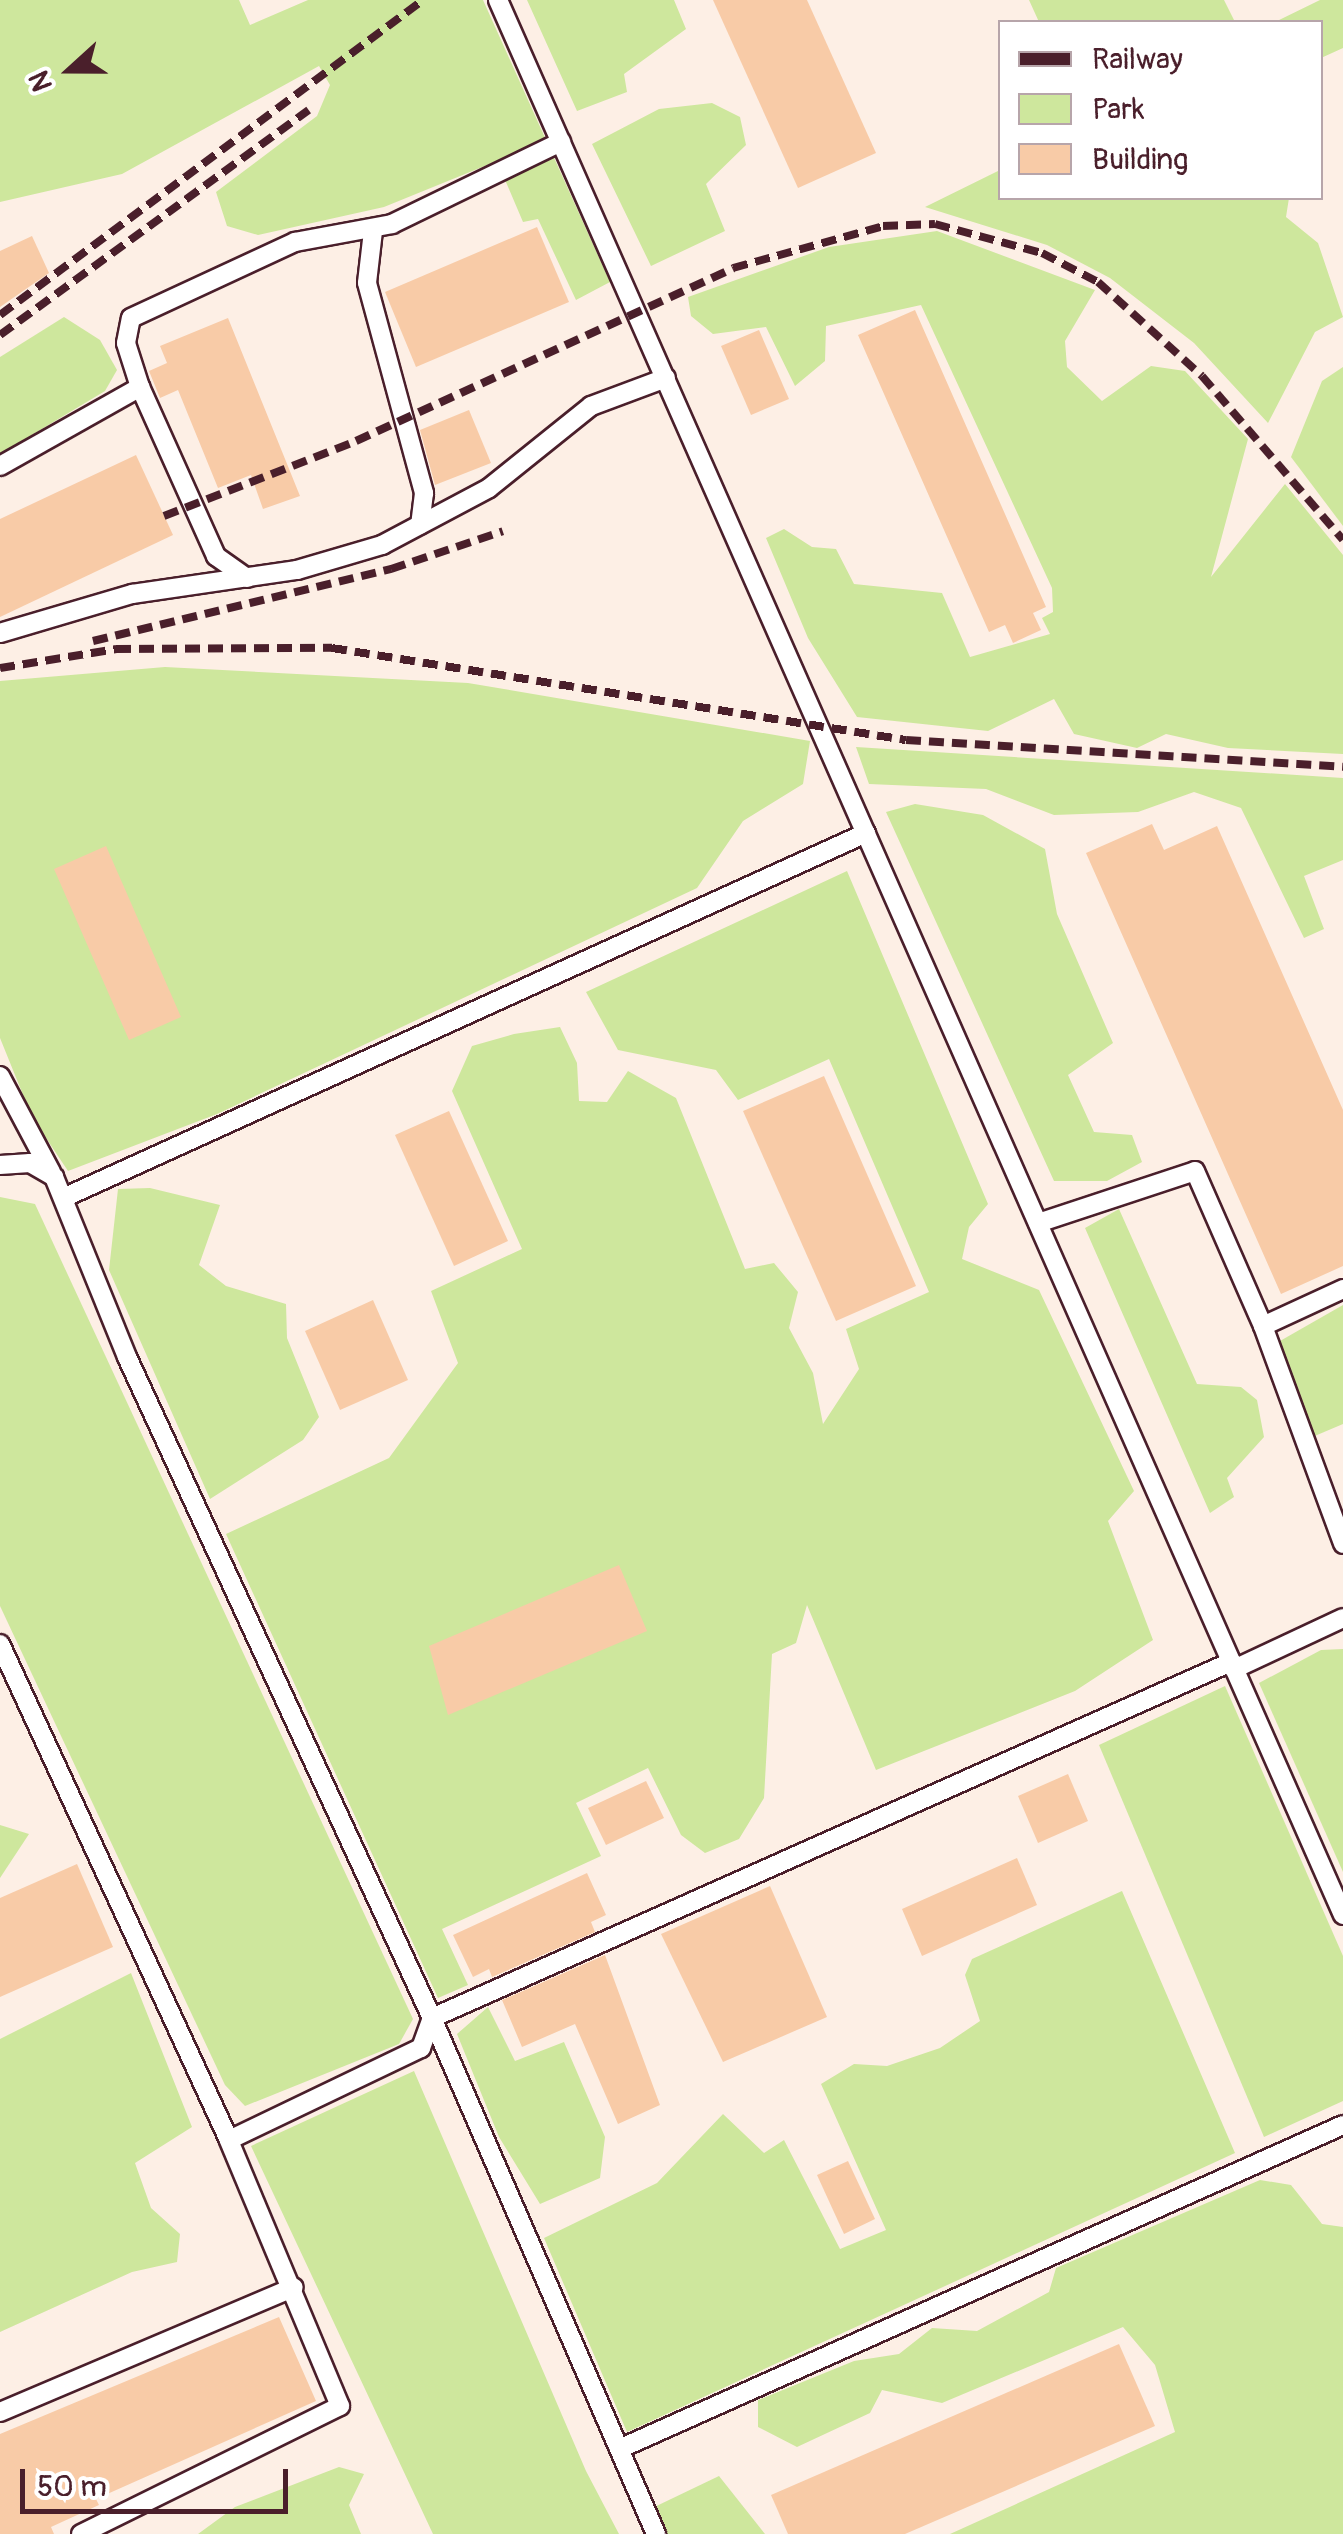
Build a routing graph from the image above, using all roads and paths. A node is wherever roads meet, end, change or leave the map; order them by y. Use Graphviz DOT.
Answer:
graph roads {
  1 [pos="498,0"];
  2 [pos="561,142"];
  3 [pos="373,231"];
  4 [pos="666,378"];
  5 [pos="140,387"];
  6 [pos="0,466"];
  7 [pos="420,525"];
  8 [pos="246,578"];
  9 [pos="0,633"];
  10 [pos="866,833"];
  11 [pos="0,1076"];
  12 [pos="0,1165"];
  13 [pos="54,1177"];
  14 [pos="63,1198"];
  15 [pos="1038,1224"];
  16 [pos="1343,1289"];
  17 [pos="1263,1326"];
  18 [pos="1343,1544"];
  19 [pos="1343,1618"];
  20 [pos="0,1644"];
  21 [pos="1232,1666"];
  22 [pos="1343,1915"];
  23 [pos="432,2018"];
  24 [pos="1343,2125"];
  25 [pos="229,2140"];
  26 [pos="294,2287"];
  27 [pos="0,2412"];
  28 [pos="619,2449"];
  29 [pos="81,2534"];
  30 [pos="656,2534"];
  1 -- 2 [label="lane"];
  2 -- 3 [label="lane"];
  2 -- 4 [label="lane"];
  3 -- 5 [label="lane"];
  3 -- 7 [label="lane"];
  4 -- 7 [label="lane"];
  4 -- 10 [label="lane"];
  5 -- 6 [label="lane"];
  5 -- 8 [label="lane"];
  7 -- 8 [label="lane"];
  8 -- 9 [label="lane"];
  10 -- 14 [label="lane"];
  10 -- 15 [label="lane"];
  11 -- 13 [label="lane"];
  12 -- 13 [label="lane"];
  13 -- 14 [label="lane"];
  14 -- 23 [label="lane"];
  15 -- 17 [label="lane"];
  15 -- 21 [label="lane"];
  16 -- 17 [label="lane"];
  17 -- 18 [label="lane"];
  19 -- 21 [label="lane"];
  20 -- 25 [label="lane"];
  21 -- 22 [label="lane"];
  21 -- 23 [label="lane"];
  23 -- 25 [label="lane"];
  23 -- 28 [label="lane"];
  24 -- 28 [label="lane"];
  25 -- 26 [label="lane"];
  26 -- 27 [label="lane"];
  26 -- 29 [label="lane"];
  28 -- 30 [label="lane"];
}
